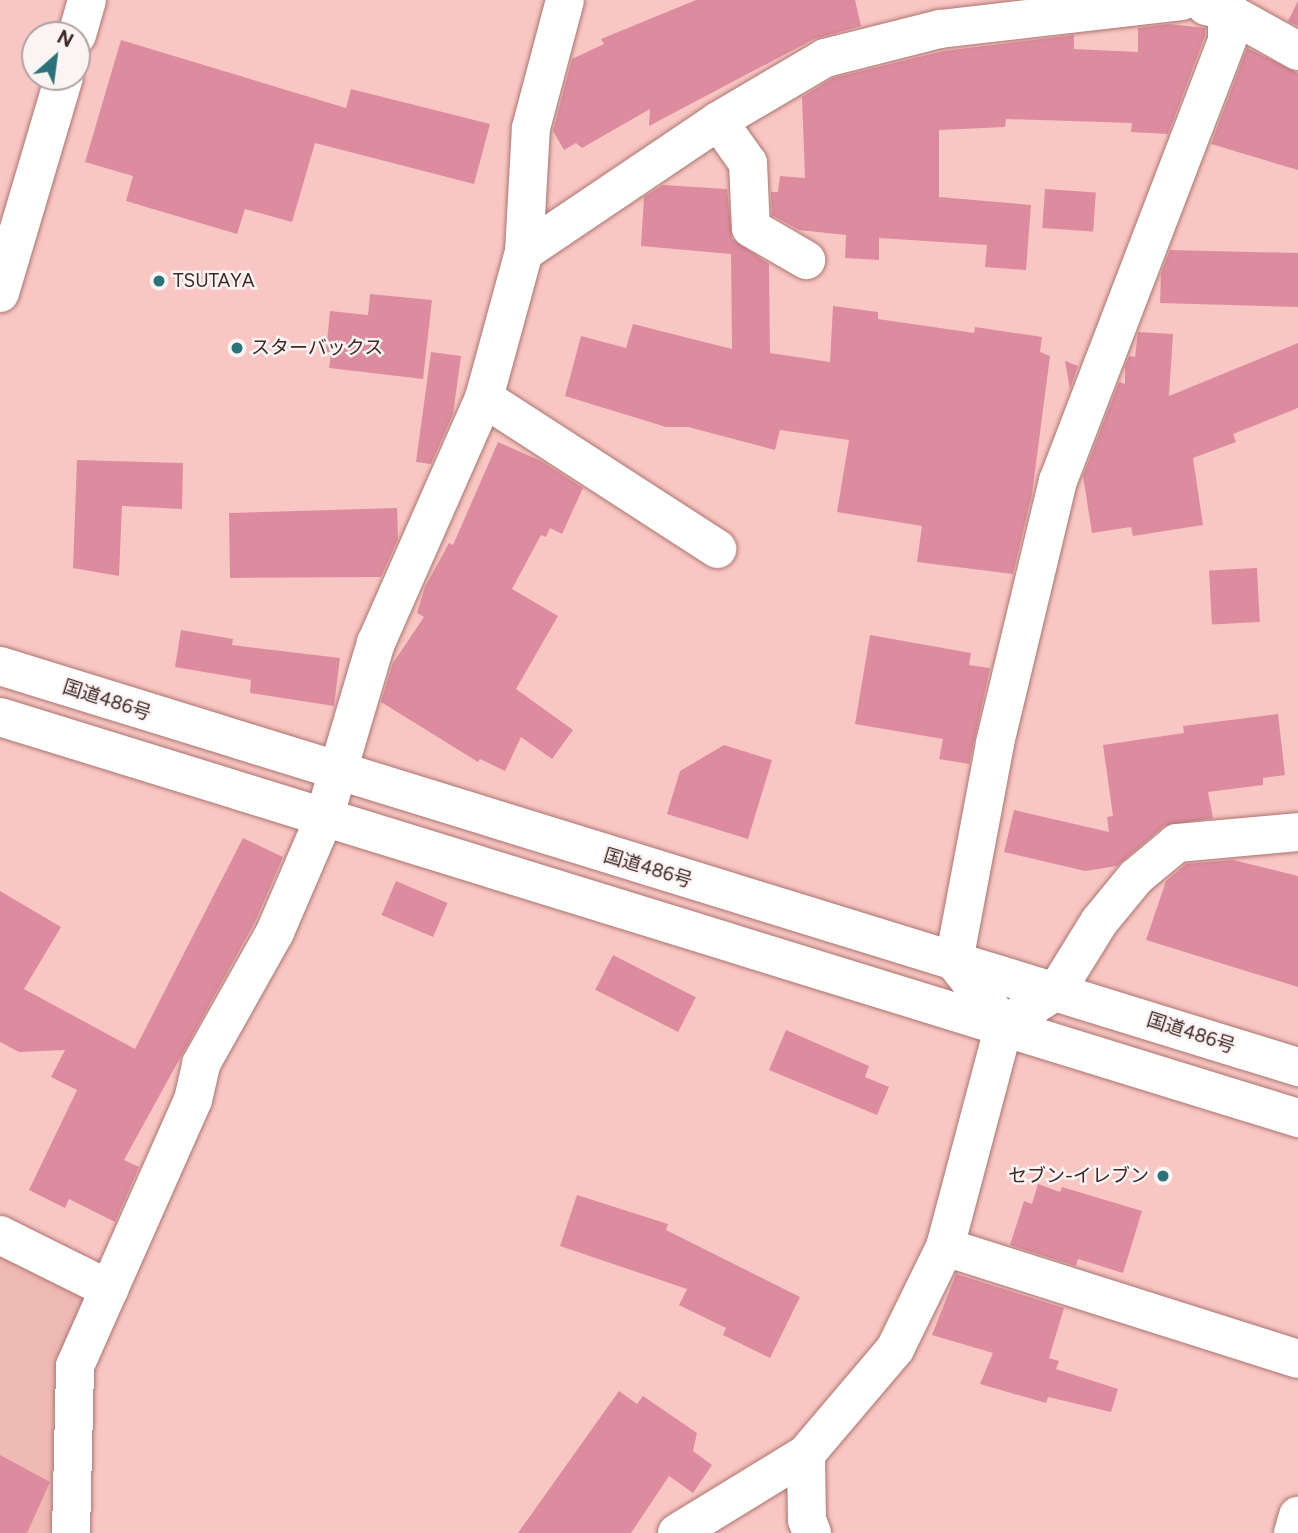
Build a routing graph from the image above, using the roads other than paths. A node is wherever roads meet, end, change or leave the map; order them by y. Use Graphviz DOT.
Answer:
graph roads {
  1 [pos="87,0"];
  2 [pos="565,0"];
  3 [pos="1181,0"];
  4 [pos="1230,4"];
  5 [pos="81,21"];
  6 [pos="1298,51"];
  7 [pos="60,91"];
  8 [pos="718,121"];
  9 [pos="524,252"];
  10 [pos="806,260"];
  11 [pos="0,293"];
  12 [pos="484,398"];
  13 [pos="717,549"];
  14 [pos="0,666"];
  15 [pos="0,717"];
  16 [pos="334,772"];
  17 [pos="324,818"];
  18 [pos="1298,832"];
  19 [pos="954,961"];
  20 [pos="1057,990"];
  21 [pos="1004,1025"];
  22 [pos="1298,1067"];
  23 [pos="1298,1118"];
  24 [pos="0,1235"];
  25 [pos="945,1247"];
  26 [pos="109,1289"];
  27 [pos="1298,1359"];
  28 [pos="806,1454"];
  29 [pos="1298,1516"];
  30 [pos="71,1533"];
  31 [pos="677,1533"];
  32 [pos="812,1533"];
  33 [pos="1293,1533"];
  1 -- 5 [label="main road"];
  2 -- 9 [label="main road"];
  3 -- 4 [label="main road"];
  3 -- 8 [label="main road"];
  4 -- 6 [label="main road"];
  4 -- 19 [label="main road"];
  7 -- 11 [label="main road"];
  8 -- 9 [label="main road"];
  8 -- 10 [label="main road"];
  9 -- 12 [label="main road"];
  12 -- 13 [label="main road"];
  12 -- 16 [label="main road"];
  14 -- 16 [label="main road, 国道486号"];
  15 -- 17 [label="main road"];
  16 -- 17 [label="main road"];
  16 -- 19 [label="main road, 国道486号"];
  17 -- 21 [label="main road"];
  17 -- 26 [label="main road"];
  18 -- 20 [label="main road"];
  19 -- 20 [label="main road, 国道486号"];
  19 -- 21 [label="main road"];
  20 -- 21 [label="main road"];
  20 -- 22 [label="main road, 国道486号"];
  21 -- 23 [label="main road"];
  21 -- 25 [label="main road"];
  24 -- 26 [label="main road"];
  25 -- 27 [label="main road"];
  25 -- 28 [label="main road"];
  26 -- 30 [label="main road"];
  28 -- 31 [label="main road"];
  28 -- 32 [label="main road"];
  29 -- 33 [label="main road"];
}
